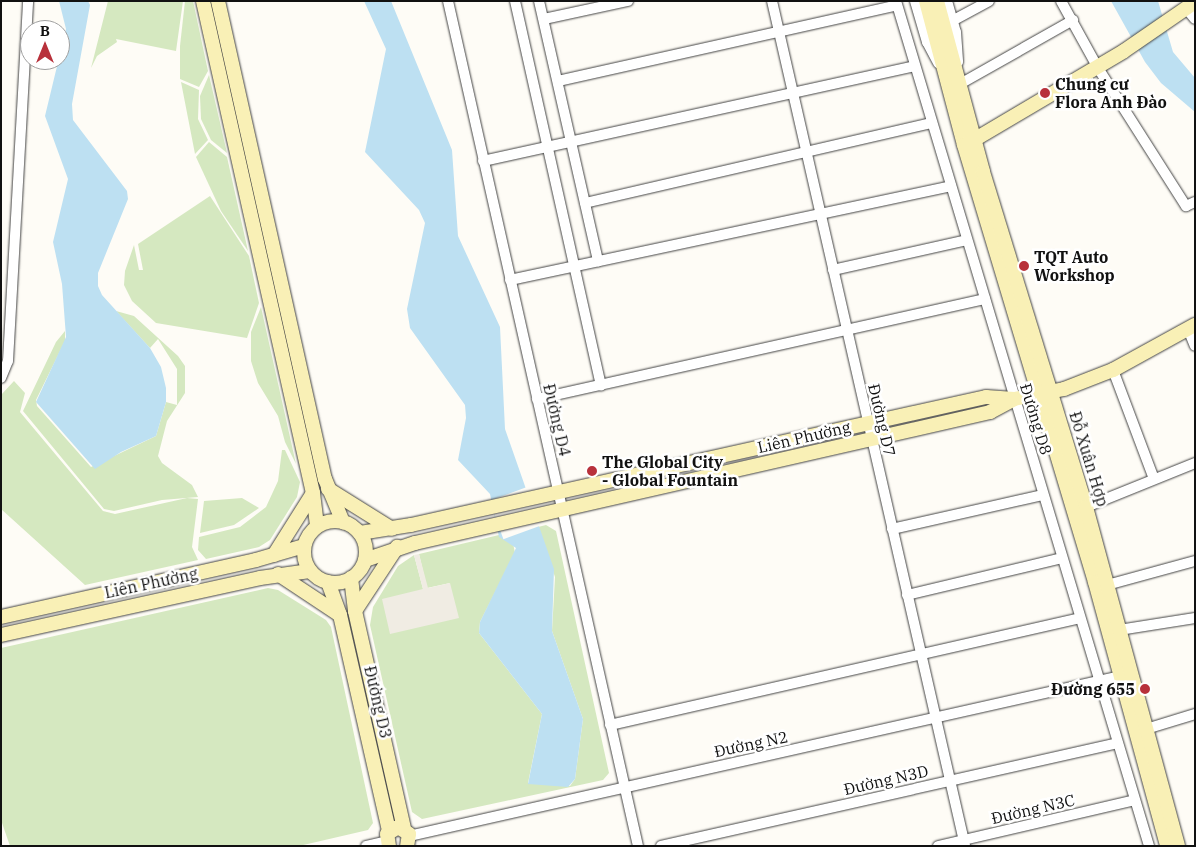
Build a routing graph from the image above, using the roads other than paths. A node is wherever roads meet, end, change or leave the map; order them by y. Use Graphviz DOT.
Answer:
graph roads {
  1 [pos="28,1"];
  2 [pos="203,1"];
  3 [pos="218,1"];
  4 [pos="448,1"];
  5 [pos="514,1"];
  6 [pos="540,1"];
  7 [pos="628,1"];
  8 [pos="772,1"];
  9 [pos="915,1"];
  10 [pos="926,1"];
  11 [pos="937,1"];
  12 [pos="947,1"];
  13 [pos="989,1"];
  14 [pos="1061,1"];
  15 [pos="897,3"];
  16 [pos="1187,7"];
  17 [pos="544,19"];
  18 [pos="1195,19"];
  19 [pos="1073,20"];
  20 [pos="952,21"];
  21 [pos="779,31"];
  22 [pos="915,66"];
  23 [pos="1098,68"];
  24 [pos="233,70"];
  25 [pos="219,72"];
  26 [pos="558,81"];
  27 [pos="954,85"];
  28 [pos="793,94"];
  29 [pos="932,124"];
  30 [pos="572,142"];
  31 [pos="970,143"];
  32 [pos="547,147"];
  33 [pos="806,152"];
  34 [pos="483,161"];
  35 [pos="951,186"];
  36 [pos="1195,202"];
  37 [pos="585,203"];
  38 [pos="820,214"];
  39 [pos="967,240"];
  40 [pos="275,256"];
  41 [pos="260,258"];
  42 [pos="598,261"];
  43 [pos="574,266"];
  44 [pos="833,270"];
  45 [pos="510,280"];
  46 [pos="985,299"];
  47 [pos="1191,327"];
  48 [pos="846,330"];
  49 [pos="1195,346"];
  50 [pos="1112,370"];
  51 [pos="1,378"];
  52 [pos="601,385"];
  53 [pos="1045,393"];
  54 [pos="537,399"];
  55 [pos="1014,399"];
  56 [pos="867,423"];
  57 [pos="316,437"];
  58 [pos="871,439"];
  59 [pos="301,440"];
  60 [pos="1195,463"];
  61 [pos="1154,479"];
  62 [pos="328,489"];
  63 [pos="558,492"];
  64 [pos="313,493"];
  65 [pos="1043,495"];
  66 [pos="1086,507"];
  67 [pos="562,510"];
  68 [pos="343,522"];
  69 [pos="317,526"];
  70 [pos="392,528"];
  71 [pos="892,530"];
  72 [pos="360,533"];
  73 [pos="304,546"];
  74 [pos="397,547"];
  75 [pos="274,555"];
  76 [pos="1062,558"];
  77 [pos="365,560"];
  78 [pos="1195,561"];
  79 [pos="310,571"];
  80 [pos="278,574"];
  81 [pos="351,578"];
  82 [pos="328,582"];
  83 [pos="1107,585"];
  84 [pos="907,595"];
  85 [pos="355,611"];
  86 [pos="340,615"];
  87 [pos="1,617"];
  88 [pos="1080,618"];
  89 [pos="1195,618"];
  90 [pos="2,632"];
  91 [pos="1114,632"];
  92 [pos="920,654"];
  93 [pos="1121,676"];
  94 [pos="1099,681"];
  95 [pos="1195,714"];
  96 [pos="935,718"];
  97 [pos="610,725"];
  98 [pos="1146,729"];
  99 [pos="1118,743"];
  100 [pos="386,750"];
  101 [pos="372,753"];
  102 [pos="950,781"];
  103 [pos="624,787"];
  104 [pos="1135,800"];
  105 [pos="407,837"];
  106 [pos="388,839"];
  107 [pos="964,843"];
  108 [pos="366,846"];
  109 [pos="638,846"];
  110 [pos="661,846"];
  111 [pos="938,846"];
  112 [pos="1149,846"];
  113 [pos="1167,846"];
  114 [pos="1178,846"];
  1 -- 51 [label="street"];
  2 -- 25 [label="street"];
  3 -- 24 [label="street"];
  4 -- 34 [label="street, Đường D4"];
  5 -- 32 [label="street"];
  6 -- 17 [label="street"];
  7 -- 17 [label="street"];
  8 -- 21 [label="street, Đường D7"];
  9 -- 27 [label="street, Đỗ Xuân Hợp"];
  10 -- 27 [label="street, Đỗ Xuân Hợp"];
  11 -- 27 [label="street, Đỗ Xuân Hợp"];
  12 -- 20 [label="street, Đỗ Xuân Hợp"];
  13 -- 20 [label="street"];
  14 -- 19 [label="street"];
  15 -- 21 [label="street"];
  15 -- 22 [label="street, Đường D8"];
  16 -- 18 [label="street"];
  16 -- 23 [label="street"];
  17 -- 26 [label="street"];
  19 -- 23 [label="street"];
  19 -- 27 [label="street"];
  20 -- 27 [label="street, Đỗ Xuân Hợp"];
  21 -- 26 [label="street"];
  21 -- 28 [label="street, Đường D7"];
  22 -- 28 [label="street"];
  22 -- 29 [label="street, Đường D8"];
  23 -- 31 [label="street"];
  23 -- 36 [label="street"];
  24 -- 25 [label="street"];
  24 -- 40 [label="street"];
  25 -- 41 [label="street"];
  26 -- 30 [label="street"];
  27 -- 31 [label="street, Đỗ Xuân Hợp"];
  28 -- 30 [label="street"];
  28 -- 33 [label="street, Đường D7"];
  29 -- 33 [label="street"];
  29 -- 35 [label="street, Đường D8"];
  30 -- 32 [label="street"];
  30 -- 37 [label="street"];
  31 -- 53 [label="street, Đỗ Xuân Hợp"];
  32 -- 34 [label="street"];
  32 -- 43 [label="street"];
  33 -- 37 [label="street"];
  33 -- 38 [label="street, Đường D7"];
  34 -- 45 [label="street, Đường D4"];
  35 -- 38 [label="street"];
  35 -- 39 [label="street, Đường D8"];
  37 -- 42 [label="street"];
  38 -- 42 [label="street"];
  38 -- 44 [label="street, Đường D7"];
  39 -- 44 [label="street"];
  39 -- 46 [label="street, Đường D8"];
  40 -- 41 [label="street"];
  40 -- 57 [label="street"];
  41 -- 59 [label="street"];
  42 -- 43 [label="street"];
  43 -- 45 [label="street"];
  43 -- 52 [label="street"];
  44 -- 48 [label="street, Đường D7"];
  45 -- 54 [label="street, Đường D4"];
  46 -- 48 [label="street"];
  46 -- 55 [label="street, Đường D8"];
  47 -- 49 [label="street"];
  47 -- 50 [label="street, Liên Phường"];
  48 -- 52 [label="street"];
  48 -- 56 [label="street, Đường D7"];
  50 -- 53 [label="street, Liên Phường"];
  50 -- 61 [label="street"];
  52 -- 54 [label="street"];
  53 -- 55 [label="street, Liên Phường"];
  53 -- 66 [label="street, Đỗ Xuân Hợp"];
  53 -- 91 [label="street, Đỗ Xuân Hợp"];
  54 -- 63 [label="street, Đường D4"];
  55 -- 56 [label="street, Liên Phường"];
  55 -- 58 [label="street, Liên Phường"];
  55 -- 65 [label="street, Đường D8"];
  56 -- 58 [label="street, Đường D7"];
  56 -- 63 [label="street, Liên Phường"];
  57 -- 59 [label="street"];
  57 -- 62 [label="street"];
  58 -- 67 [label="street, Liên Phường"];
  58 -- 71 [label="street, Đường D7"];
  59 -- 64 [label="street"];
  60 -- 61 [label="street"];
  61 -- 66 [label="street"];
  62 -- 68 [label="street"];
  62 -- 70 [label="street"];
  63 -- 67 [label="street, Đường D4"];
  63 -- 70 [label="street, Liên Phường"];
  64 -- 69 [label="street"];
  64 -- 75 [label="street"];
  65 -- 71 [label="street"];
  65 -- 76 [label="street, Đường D8"];
  66 -- 83 [label="street, Đỗ Xuân Hợp"];
  67 -- 74 [label="street, Liên Phường"];
  67 -- 97 [label="street, Đường D4"];
  68 -- 69 [label="street"];
  68 -- 72 [label="street"];
  69 -- 73 [label="street"];
  70 -- 72 [label="street, Liên Phường"];
  71 -- 84 [label="street, Đường D7"];
  72 -- 77 [label="street"];
  73 -- 75 [label="street, Liên Phường"];
  73 -- 79 [label="street"];
  74 -- 77 [label="street, Liên Phường"];
  74 -- 85 [label="street"];
  75 -- 87 [label="street, Liên Phường"];
  76 -- 84 [label="street"];
  76 -- 88 [label="street, Đường D8"];
  77 -- 81 [label="street"];
  78 -- 83 [label="street"];
  79 -- 80 [label="street, Liên Phường"];
  79 -- 82 [label="street"];
  80 -- 86 [label="street"];
  80 -- 90 [label="street, Liên Phường"];
  81 -- 82 [label="street"];
  81 -- 85 [label="street, Đường D3"];
  82 -- 86 [label="street, Đường D3"];
  83 -- 91 [label="street, Đỗ Xuân Hợp"];
  84 -- 92 [label="street, Đường D7"];
  85 -- 100 [label="street, Đường D3"];
  86 -- 101 [label="street, Đường D3"];
  88 -- 92 [label="street"];
  88 -- 94 [label="street, Đường D8"];
  89 -- 91 [label="street"];
  91 -- 93 [label="street, Đỗ Xuân Hợp"];
  91 -- 98 [label="street, Đỗ Xuân Hợp"];
  92 -- 96 [label="street, Đường D7"];
  92 -- 97 [label="street"];
  93 -- 94 [label="street, Đường N2"];
  93 -- 113 [label="street, Đỗ Xuân Hợp"];
  94 -- 96 [label="street, Đường N2"];
  94 -- 99 [label="street, Đường D8"];
  95 -- 98 [label="street"];
  96 -- 102 [label="street, Đường D7"];
  96 -- 103 [label="street, Đường N2"];
  97 -- 103 [label="street, Đường D4"];
  98 -- 114 [label="street, Đỗ Xuân Hợp"];
  99 -- 102 [label="street, Đường N3D"];
  99 -- 104 [label="street, Đường D8"];
  100 -- 101 [label="street"];
  100 -- 105 [label="street, Đường D3"];
  101 -- 106 [label="street, Đường D3"];
  102 -- 107 [label="street, Đường D7"];
  102 -- 110 [label="street, Đường N3D"];
  103 -- 105 [label="street, Đường N2"];
  103 -- 109 [label="street, Đường D4"];
  104 -- 107 [label="street, Đường N3C"];
  104 -- 112 [label="street, Đường D8"];
  105 -- 106 [label="street"];
  106 -- 108 [label="street"];
  107 -- 111 [label="street, Đường N3C"];
}
